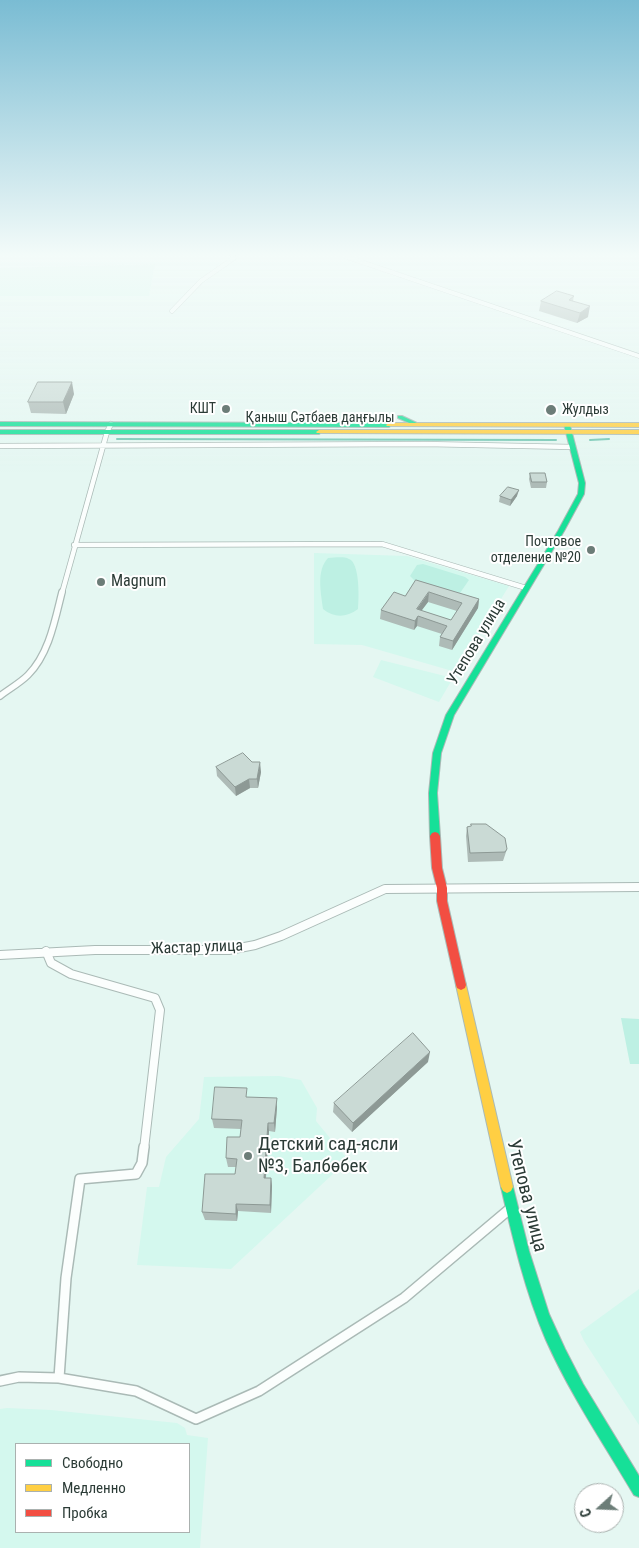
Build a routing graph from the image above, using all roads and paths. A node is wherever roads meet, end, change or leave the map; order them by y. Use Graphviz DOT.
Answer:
graph roads {
  1 [pos="554,327"];
  2 [pos="639,356"];
  3 [pos="400,417"];
  4 [pos="0,424"];
  5 [pos="419,425"];
  6 [pos="639,425"];
  7 [pos="109,428"];
  8 [pos="568,429"];
  9 [pos="0,432"];
  10 [pos="639,432"];
  11 [pos="0,446"];
  12 [pos="103,446"];
  13 [pos="573,447"];
  14 [pos="74,545"];
  15 [pos="526,588"];
  16 [pos="0,696"];
  17 [pos="639,887"];
  18 [pos="442,888"];
  19 [pos="46,951"];
  20 [pos="0,955"];
  21 [pos="512,1207"];
  22 [pos="59,1378"];
  23 [pos="0,1381"];
  24 [pos="639,1490"];
  1 -- 2 [label="street"];
  3 -- 5 [label="main road"];
  4 -- 7 [label="main road, Қаныш Сәтбаев даңғылы"];
  5 -- 7 [label="main road, Қаныш Сәтбаев даңғылы"];
  5 -- 8 [label="main road, Қаныш Сәтбаев даңғылы"];
  6 -- 8 [label="main road, Қаныш Сәтбаев даңғылы"];
  7 -- 8 [label="main road, Қаныш Сәтбаев даңғылы"];
  7 -- 9 [label="main road, Қаныш Сәтбаев даңғылы"];
  7 -- 12 [label="street"];
  8 -- 10 [label="main road, Қаныш Сәтбаев даңғылы"];
  8 -- 13 [label="main road, Утепова улица"];
  11 -- 12 [label="street"];
  12 -- 13 [label="street"];
  12 -- 14 [label="street"];
  13 -- 15 [label="main road, Утепова улица"];
  14 -- 15 [label="street"];
  14 -- 16 [label="street"];
  15 -- 18 [label="main road, Утепова улица"];
  17 -- 18 [label="street"];
  18 -- 19 [label="street, Жастар улица"];
  18 -- 21 [label="main road, Утепова улица"];
  19 -- 20 [label="street, Жастар улица"];
  19 -- 22 [label="street"];
  21 -- 22 [label="street"];
  21 -- 24 [label="main road, Утепова улица"];
  22 -- 23 [label="street"];
}
